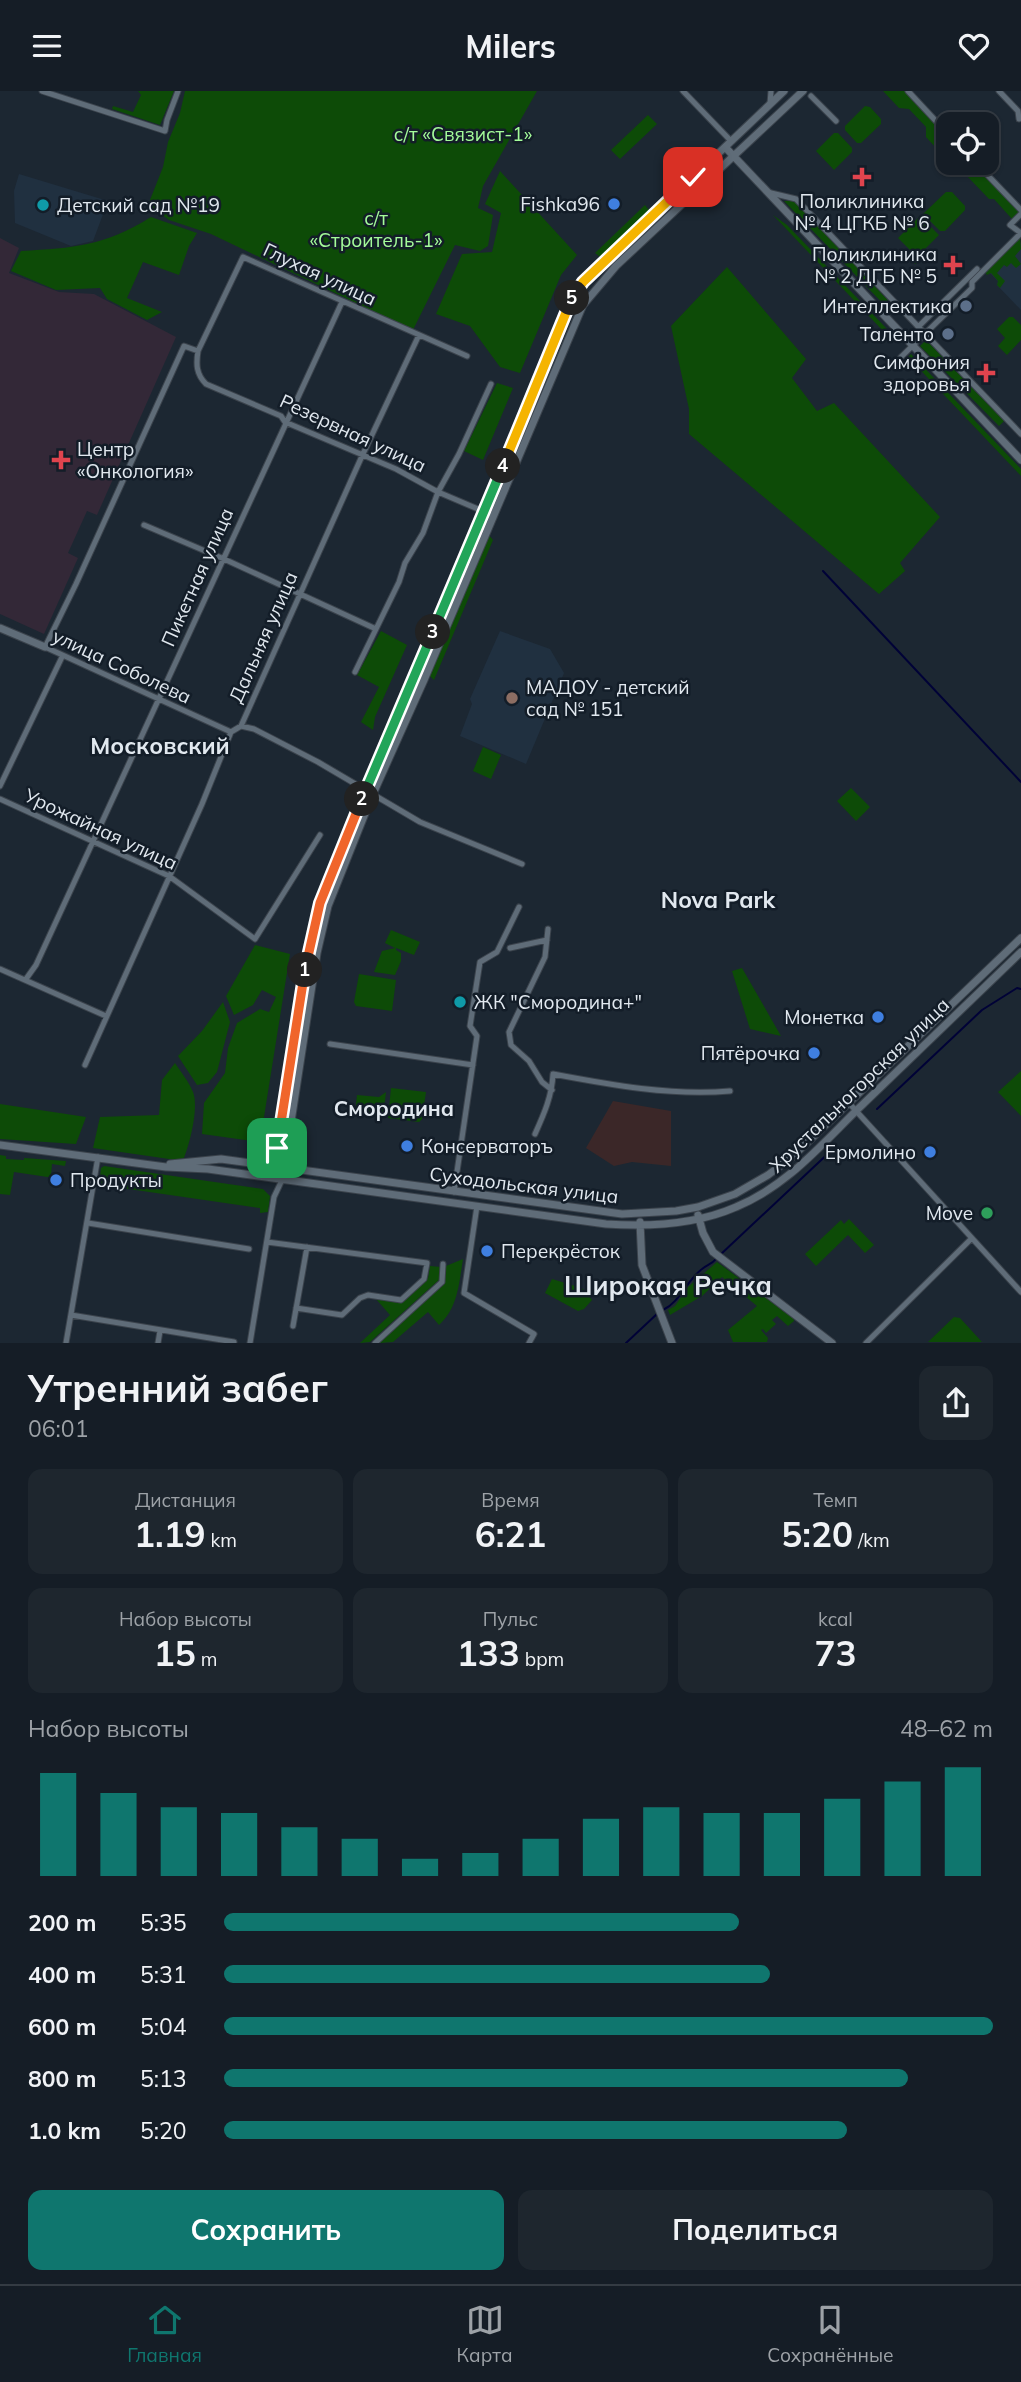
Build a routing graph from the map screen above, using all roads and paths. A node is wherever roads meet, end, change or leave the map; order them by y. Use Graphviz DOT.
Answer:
graph roads {
  1 [pos="42,91"];
  2 [pos="178,91"];
  3 [pos="684,91"];
  4 [pos="771,91"];
  5 [pos="784,91"];
  6 [pos="908,91"];
  7 [pos="999,91"];
  8 [pos="801,93"];
  9 [pos="811,94"];
  10 [pos="770,104"];
  11 [pos="1019,119"];
  12 [pos="836,121"];
  13 [pos="936,121"];
  14 [pos="728,144"];
  15 [pos="734,156"];
  16 [pos="987,175"];
  17 [pos="767,192"];
  18 [pos="1021,212"];
  19 [pos="1020,234"];
  20 [pos="976,268"];
  21 [pos="342,302"];
  22 [pos="918,327"];
  23 [pos="925,334"];
  24 [pos="419,335"];
  25 [pos="912,347"];
  26 [pos="198,351"];
  27 [pos="467,356"];
  28 [pos="901,357"];
  29 [pos="200,378"];
  30 [pos="491,384"];
  31 [pos="1008,421"];
  32 [pos="285,422"];
  33 [pos="995,433"];
  34 [pos="1021,434"];
  35 [pos="362,456"];
  36 [pos="1021,460"];
  37 [pos="438,492"];
  38 [pos="484,512"];
  39 [pos="492,515"];
  40 [pos="144,525"];
  41 [pos="224,559"];
  42 [pos="299,595"];
  43 [pos="0,628"];
  44 [pos="376,629"];
  45 [pos="45,647"];
  46 [pos="62,657"];
  47 [pos="355,672"];
  48 [pos="159,700"];
  49 [pos="241,726"];
  50 [pos="231,732"];
  51 [pos="0,786"];
  52 [pos="368,794"];
  53 [pos="0,799"];
  54 [pos="320,835"];
  55 [pos="92,841"];
  56 [pos="522,864"];
  57 [pos="169,876"];
  58 [pos="519,907"];
  59 [pos="548,929"];
  60 [pos="547,940"];
  61 [pos="1019,940"];
  62 [pos="510,948"];
  63 [pos="1021,951"];
  64 [pos="0,969"];
  65 [pos="26,979"];
  66 [pos="975,981"];
  67 [pos="983,989"];
  68 [pos="106,1016"];
  69 [pos="330,1044"];
  70 [pos="85,1065"];
  71 [pos="473,1065"];
  72 [pos="552,1090"];
  73 [pos="730,1091"];
  74 [pos="848,1102"];
  75 [pos="856,1111"];
  76 [pos="535,1135"];
  77 [pos="0,1145"];
  78 [pos="98,1157"];
  79 [pos="151,1164"];
  80 [pos="274,1167"];
  81 [pos="284,1168"];
  82 [pos="272,1178"];
  83 [pos="282,1180"];
  84 [pos="276,1190"];
  85 [pos="454,1192"];
  86 [pos="477,1206"];
  87 [pos="698,1207"];
  88 [pos="640,1214"];
  89 [pos="537,1215"];
  90 [pos="699,1219"];
  91 [pos="88,1223"];
  92 [pos="640,1225"];
  93 [pos="971,1239"];
  94 [pos="267,1242"];
  95 [pos="307,1247"];
  96 [pos="249,1249"];
  97 [pos="443,1264"];
  98 [pos="1021,1292"];
  99 [pos="296,1308"];
  100 [pos="71,1315"];
  101 [pos="293,1326"];
  102 [pos="160,1331"];
  103 [pos="66,1342"];
  104 [pos="158,1342"];
  105 [pos="234,1342"];
  106 [pos="250,1342"];
  107 [pos="375,1342"];
  108 [pos="529,1342"];
  109 [pos="672,1342"];
  110 [pos="832,1342"];
  111 [pos="866,1342"];
  1 -- 2 [label="street"];
  3 -- 14 [label="street"];
  4 -- 10 [label="street"];
  5 -- 10 [label="main road"];
  6 -- 13 [label="street"];
  7 -- 11 [label="street"];
  8 -- 9 [label="street"];
  8 -- 15 [label="main road"];
  9 -- 12 [label="street"];
  10 -- 14 [label="main road"];
  14 -- 15 [label="main road"];
  14 -- 38 [label="main road"];
  15 -- 17 [label="main road"];
  15 -- 39 [label="main road"];
  16 -- 18 [label="street"];
  17 -- 22 [label="street"];
  17 -- 25 [label="main road"];
  18 -- 19 [label="street"];
  19 -- 23 [label="street"];
  20 -- 22 [label="street"];
  21 -- 24 [label="street, Глухая улица"];
  21 -- 26 [label="street, Глухая улица"];
  21 -- 32 [label="street, Пикетная улица"];
  22 -- 23 [label="street"];
  23 -- 25 [label="street"];
  23 -- 31 [label="street"];
  24 -- 27 [label="street, Глухая улица"];
  24 -- 35 [label="street, Дальняя улица"];
  25 -- 28 [label="street"];
  25 -- 33 [label="main road"];
  26 -- 29 [label="street, Глухая улица"];
  26 -- 45 [label="street"];
  29 -- 32 [label="street, Резервная улица"];
  30 -- 37 [label="street"];
  31 -- 33 [label="street"];
  31 -- 34 [label="street"];
  32 -- 35 [label="street, Резервная улица"];
  32 -- 41 [label="street, Пикетная улица"];
  33 -- 36 [label="main road"];
  35 -- 37 [label="street, Резервная улица"];
  35 -- 42 [label="street, Дальняя улица"];
  37 -- 38 [label="street, Резервная улица"];
  37 -- 44 [label="street"];
  38 -- 39 [label="street, Резервная улица"];
  38 -- 52 [label="main road"];
  39 -- 52 [label="main road"];
  40 -- 41 [label="street"];
  41 -- 42 [label="street"];
  41 -- 48 [label="street, Пикетная улица"];
  42 -- 44 [label="street"];
  42 -- 49 [label="street, Дальняя улица"];
  43 -- 45 [label="main road, улица Соболева"];
  44 -- 47 [label="street"];
  45 -- 46 [label="street, улица Соболева"];
  46 -- 48 [label="street, улица Соболева"];
  46 -- 51 [label="street"];
  48 -- 50 [label="street, улица Соболева"];
  48 -- 55 [label="street, Пикетная улица"];
  49 -- 50 [label="street, Дальняя улица"];
  49 -- 52 [label="street"];
  50 -- 57 [label="street"];
  52 -- 56 [label="street"];
  52 -- 80 [label="main road"];
  52 -- 81 [label="main road"];
  53 -- 55 [label="street, Урожайная улица"];
  54 -- 57 [label="street, Урожайная улица"];
  55 -- 57 [label="street, Урожайная улица"];
  55 -- 65 [label="street, Пикетная улица"];
  57 -- 68 [label="street"];
  58 -- 71 [label="street"];
  59 -- 60 [label="street"];
  60 -- 62 [label="street"];
  60 -- 72 [label="street"];
  61 -- 63 [label="main road"];
  61 -- 66 [label="main road, Хрустальногорская улица"];
  63 -- 67 [label="main road, Хрустальногорская улица"];
  64 -- 65 [label="street"];
  65 -- 68 [label="street"];
  66 -- 67 [label="main road"];
  66 -- 74 [label="main road, Хрустальногорская улица"];
  67 -- 75 [label="main road, Хрустальногорская улица"];
  68 -- 70 [label="street"];
  69 -- 71 [label="street"];
  71 -- 85 [label="street"];
  72 -- 73 [label="street"];
  72 -- 76 [label="street"];
  74 -- 75 [label="street"];
  74 -- 87 [label="main road, Хрустальногорская улица"];
  75 -- 90 [label="main road, Хрустальногорская улица"];
  75 -- 93 [label="street"];
  77 -- 78 [label="main road, Суходольская улица"];
  78 -- 79 [label="main road, Суходольская улица"];
  78 -- 91 [label="street"];
  79 -- 80 [label="main road, Суходольская улица"];
  79 -- 82 [label="main road, Суходольская улица"];
  80 -- 81 [label="main road, Суходольская улица"];
  80 -- 82 [label="main road"];
  81 -- 83 [label="main road"];
  81 -- 85 [label="main road, Суходольская улица"];
  82 -- 83 [label="main road, Суходольская улица"];
  82 -- 84 [label="street"];
  83 -- 84 [label="street"];
  83 -- 86 [label="main road, Суходольская улица"];
  84 -- 94 [label="street"];
  85 -- 88 [label="main road, Суходольская улица"];
  86 -- 89 [label="main road, Суходольская улица"];
  86 -- 108 [label="street"];
  87 -- 88 [label="main road, Суходольская улица"];
  87 -- 90 [label="main road"];
  88 -- 92 [label="main road"];
  89 -- 92 [label="main road, Хрустальногорская улица"];
  90 -- 92 [label="main road, Хрустальногорская улица"];
  90 -- 110 [label="main road"];
  91 -- 96 [label="street"];
  91 -- 100 [label="street"];
  92 -- 109 [label="main road"];
  93 -- 98 [label="street"];
  93 -- 111 [label="street"];
  94 -- 95 [label="street"];
  94 -- 106 [label="street"];
  95 -- 99 [label="street"];
  95 -- 99 [label="street"];
  97 -- 107 [label="street"];
  99 -- 101 [label="street"];
  100 -- 102 [label="street"];
  100 -- 103 [label="street"];
  102 -- 104 [label="street"];
  102 -- 105 [label="street"];
}
